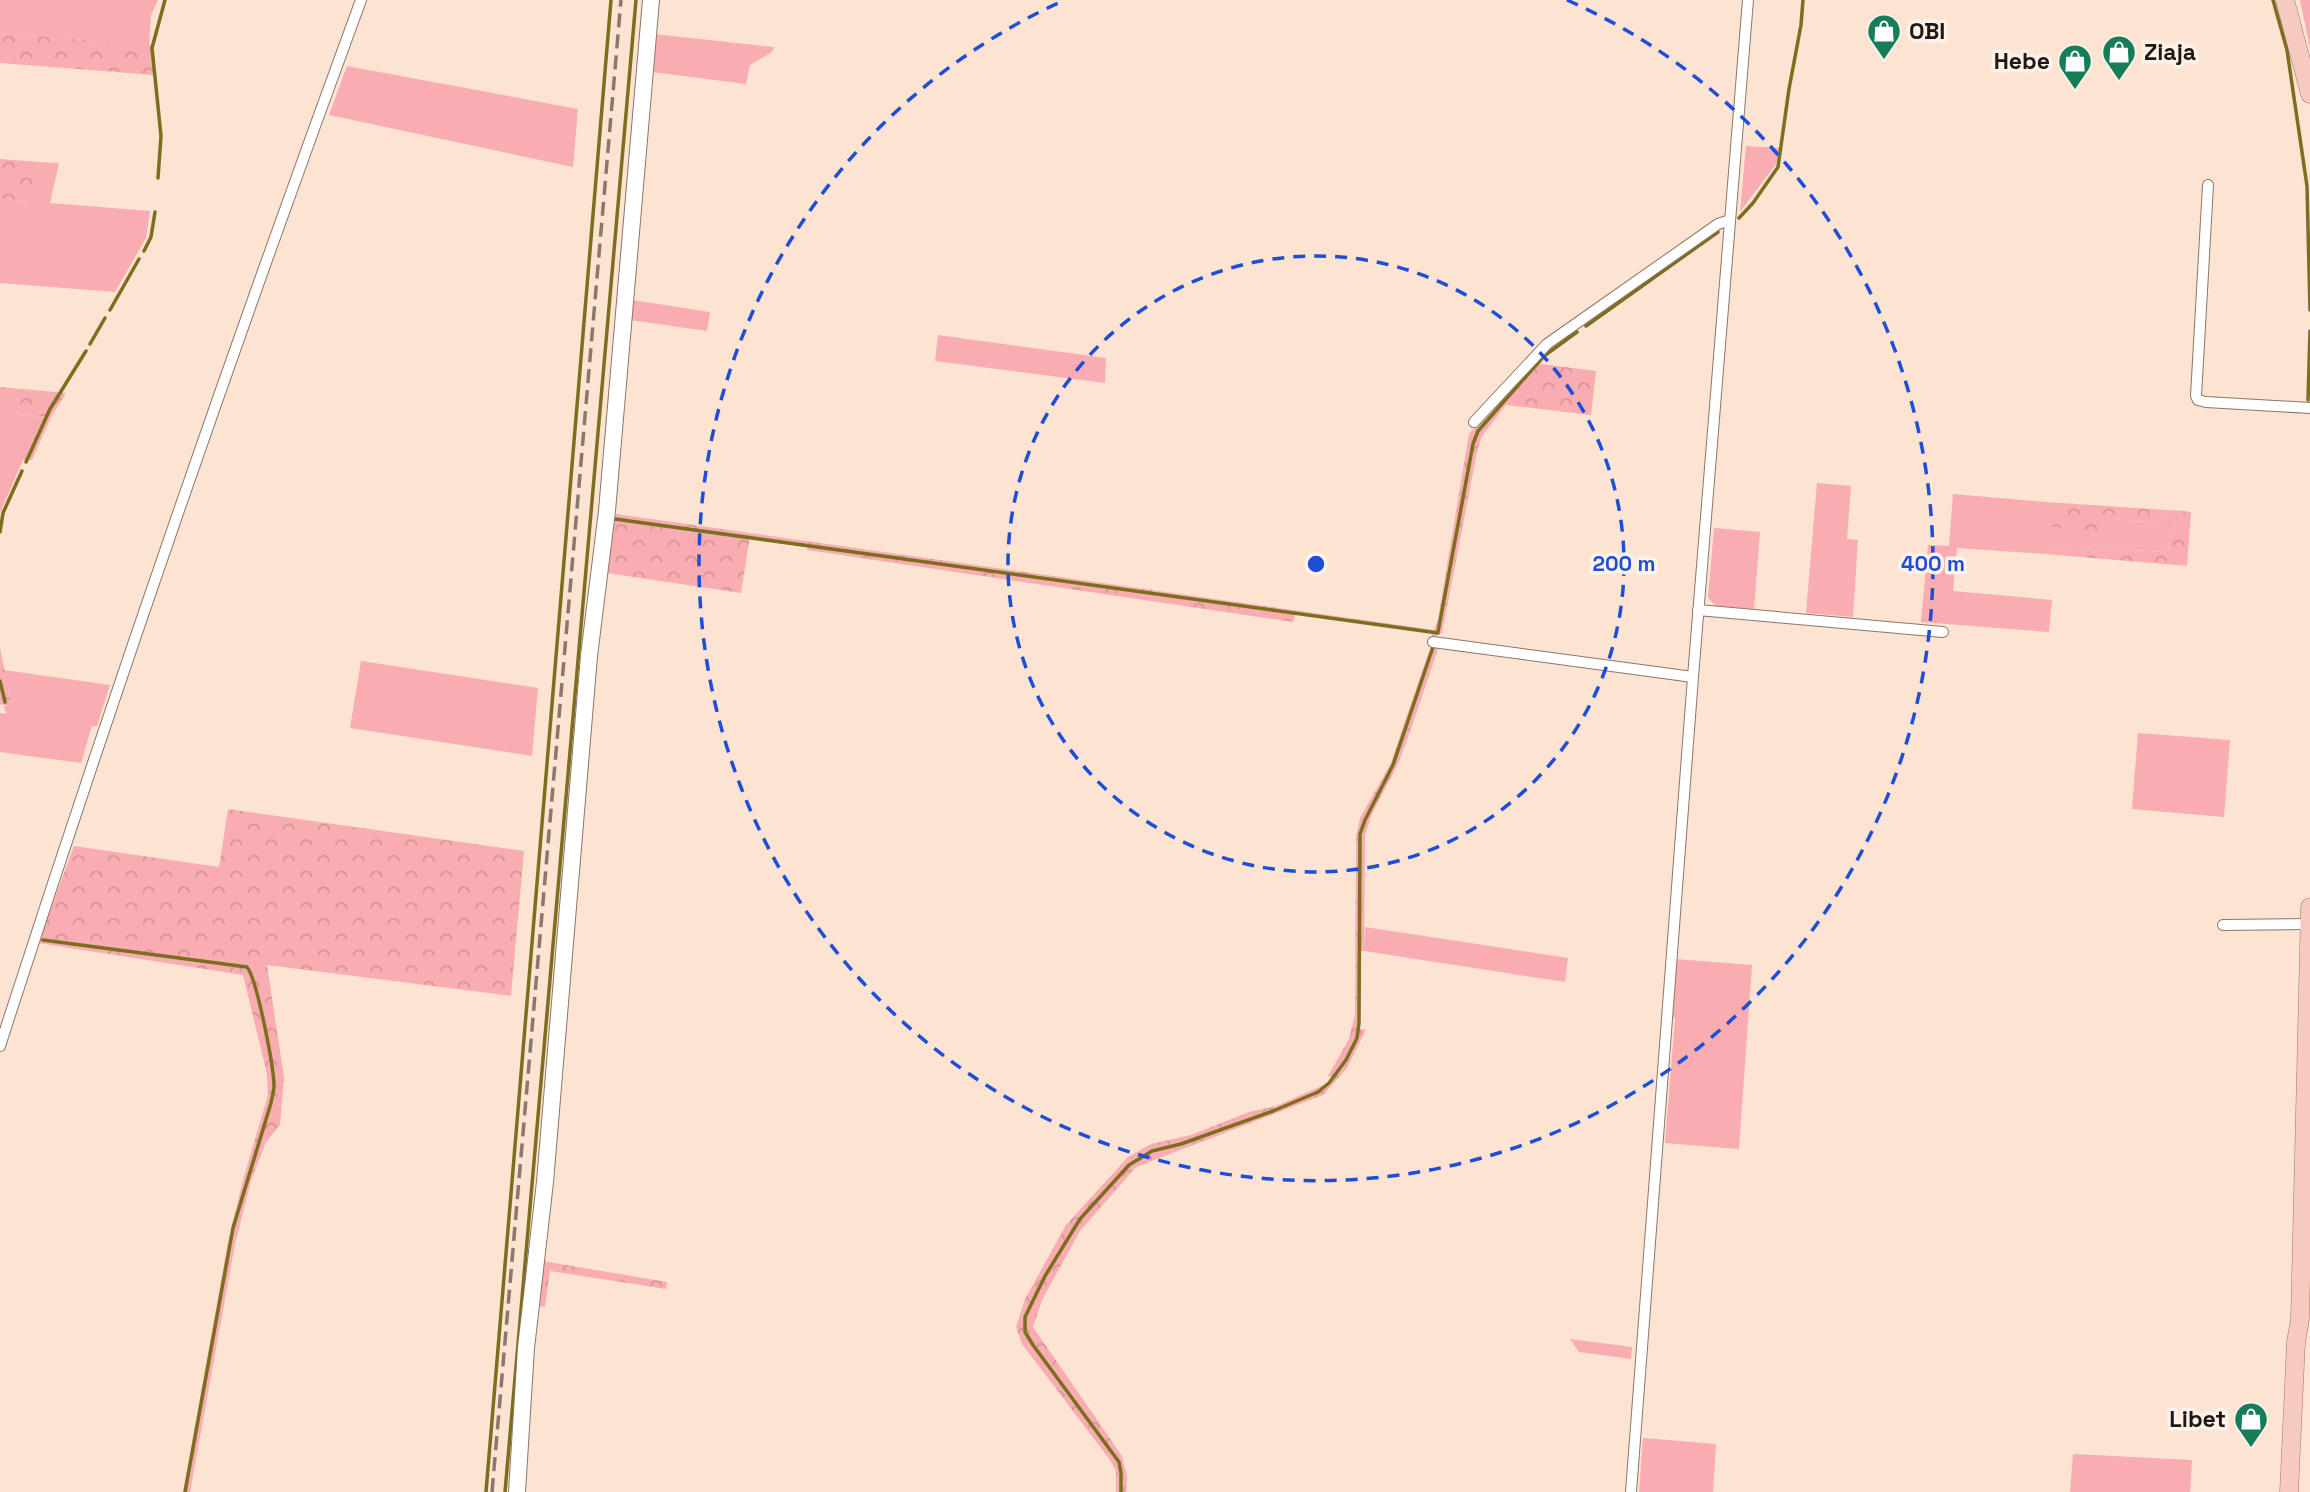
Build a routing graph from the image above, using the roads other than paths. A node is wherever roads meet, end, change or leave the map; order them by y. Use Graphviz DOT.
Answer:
graph roads {
  1 [pos="361,0"];
  2 [pos="651,0"];
  3 [pos="1748,0"];
  4 [pos="2285,0"];
  5 [pos="2295,0"];
  6 [pos="2309,87"];
  7 [pos="2208,185"];
  8 [pos="1730,220"];
  9 [pos="2310,408"];
  10 [pos="1474,422"];
  11 [pos="1698,610"];
  12 [pos="1943,632"];
  13 [pos="1433,642"];
  14 [pos="1693,677"];
  15 [pos="2310,907"];
  16 [pos="2310,924"];
  17 [pos="2223,925"];
  18 [pos="0,1046"];
  19 [pos="2300,1319"];
  20 [pos="517,1492"];
  21 [pos="1631,1492"];
  22 [pos="2289,1492"];
  23 [pos="2300,1492"];
  1 -- 18 [label="street"];
  2 -- 20 [label="street"];
  3 -- 8 [label="street"];
  4 -- 6 [label="main road"];
  5 -- 6 [label="main road"];
  7 -- 9 [label="street"];
  8 -- 10 [label="street"];
  8 -- 11 [label="street"];
  11 -- 12 [label="street"];
  11 -- 14 [label="street"];
  13 -- 14 [label="street"];
  14 -- 21 [label="street"];
  15 -- 16 [label="main road"];
  16 -- 17 [label="street"];
  16 -- 19 [label="main road"];
  19 -- 22 [label="main road"];
  19 -- 23 [label="main road"];
}
